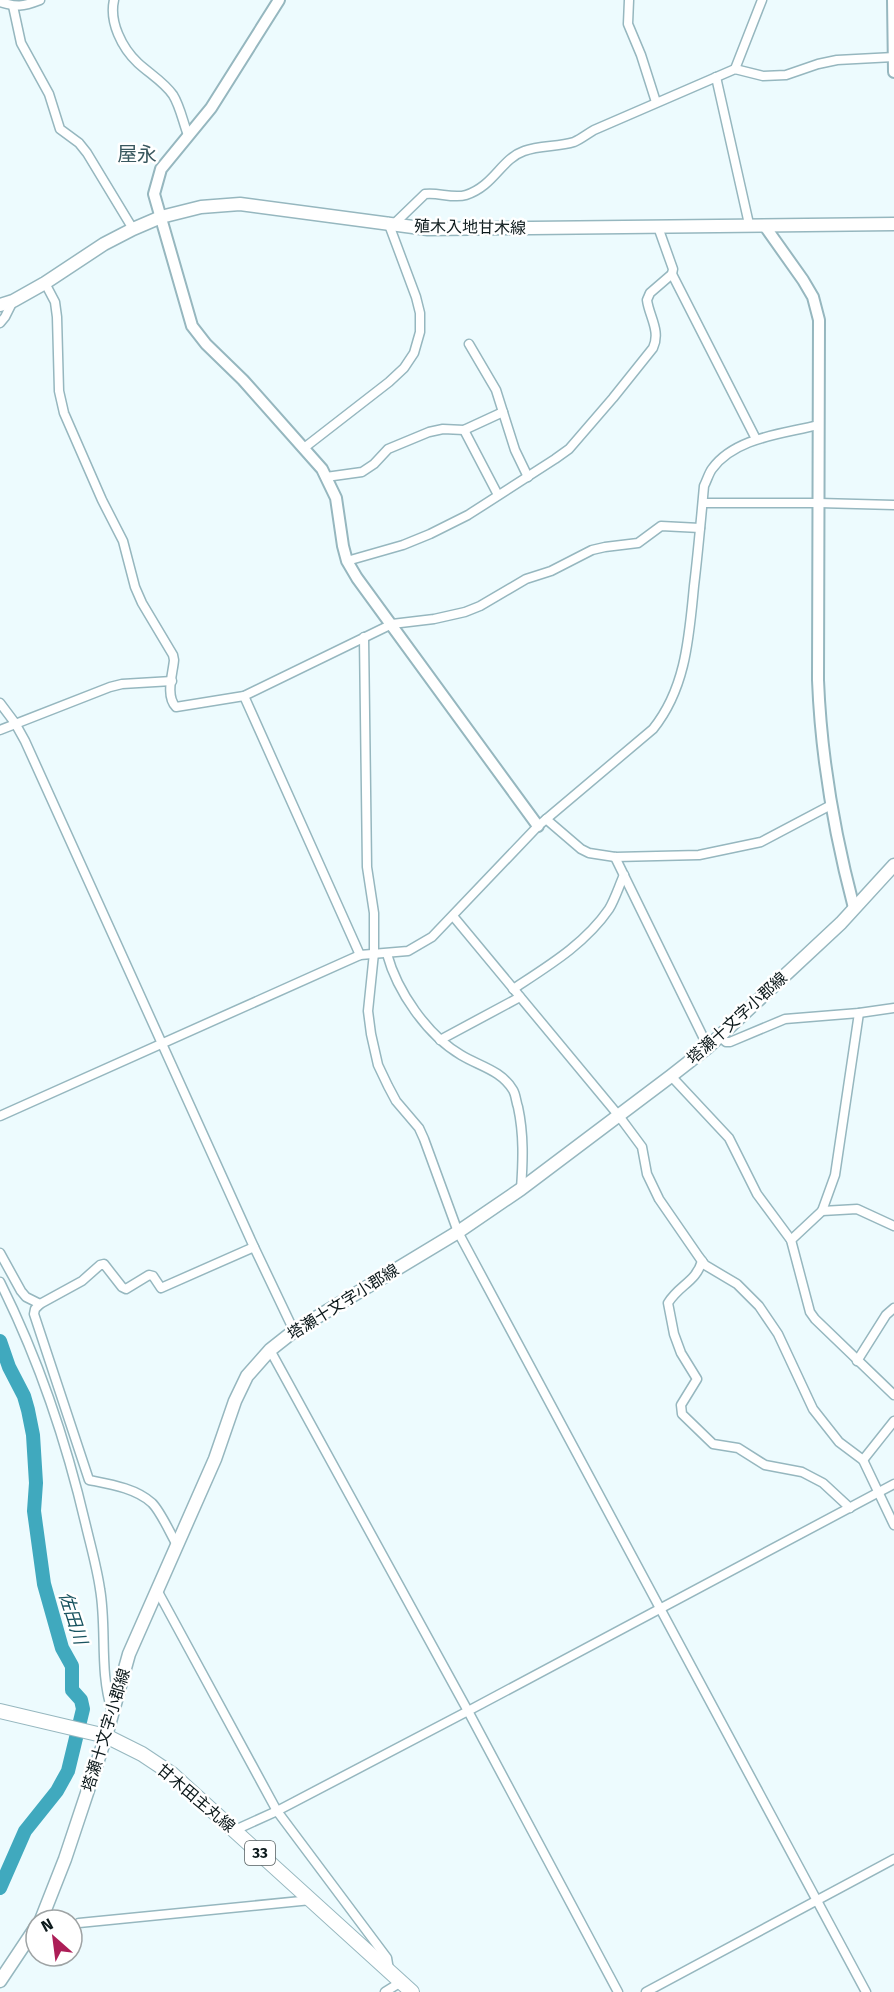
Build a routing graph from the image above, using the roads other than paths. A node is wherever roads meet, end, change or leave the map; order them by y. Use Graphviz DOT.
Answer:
graph roads {
  1 [pos="40,0"];
  2 [pos="114,0"];
  3 [pos="279,0"];
  4 [pos="629,0"];
  5 [pos="762,0"];
  6 [pos="893,0"];
  7 [pos="8,3"];
  8 [pos="894,40"];
  9 [pos="894,57"];
  10 [pos="735,69"];
  11 [pos="894,72"];
  12 [pos="716,77"];
  13 [pos="656,102"];
  14 [pos="188,135"];
  15 [pos="161,217"];
  16 [pos="391,223"];
  17 [pos="749,224"];
  18 [pos="894,224"];
  19 [pos="764,225"];
  20 [pos="658,227"];
  21 [pos="133,229"];
  22 [pos="672,273"];
  23 [pos="45,284"];
  24 [pos="13,301"];
  25 [pos="0,305"];
  26 [pos="0,323"];
  27 [pos="469,344"];
  28 [pos="503,412"];
  29 [pos="819,425"];
  30 [pos="464,430"];
  31 [pos="756,439"];
  32 [pos="304,448"];
  33 [pos="326,477"];
  34 [pos="528,477"];
  35 [pos="498,495"];
  36 [pos="819,503"];
  37 [pos="702,504"];
  38 [pos="894,506"];
  39 [pos="700,528"];
  40 [pos="347,561"];
  41 [pos="392,624"];
  42 [pos="364,637"];
  43 [pos="172,681"];
  44 [pos="244,696"];
  45 [pos="0,703"];
  46 [pos="15,723"];
  47 [pos="0,730"];
  48 [pos="831,805"];
  49 [pos="542,823"];
  50 [pos="615,857"];
  51 [pos="894,866"];
  52 [pos="624,876"];
  53 [pos="854,908"];
  54 [pos="453,916"];
  55 [pos="374,953"];
  56 [pos="360,954"];
  57 [pos="387,954"];
  58 [pos="513,989"];
  59 [pos="520,997"];
  60 [pos="894,1008"];
  61 [pos="859,1013"];
  62 [pos="719,1036"];
  63 [pos="440,1040"];
  64 [pos="162,1042"];
  65 [pos="708,1047"];
  66 [pos="671,1076"];
  67 [pos="0,1116"];
  68 [pos="619,1116"];
  69 [pos="521,1189"];
  70 [pos="822,1211"];
  71 [pos="894,1226"];
  72 [pos="458,1232"];
  73 [pos="791,1240"];
  74 [pos="254,1247"];
  75 [pos="0,1253"];
  76 [pos="702,1261"];
  77 [pos="0,1282"];
  78 [pos="40,1304"];
  79 [pos="894,1308"];
  80 [pos="294,1331"];
  81 [pos="270,1350"];
  82 [pos="857,1360"];
  83 [pos="893,1393"];
  84 [pos="894,1422"];
  85 [pos="863,1461"];
  86 [pos="894,1484"];
  87 [pos="877,1492"];
  88 [pos="850,1508"];
  89 [pos="894,1525"];
  90 [pos="177,1545"];
  91 [pos="157,1590"];
  92 [pos="660,1609"];
  93 [pos="0,1711"];
  94 [pos="112,1711"];
  95 [pos="468,1711"];
  96 [pos="101,1735"];
  97 [pos="277,1811"];
  98 [pos="235,1830"];
  99 [pos="894,1859"];
  100 [pos="312,1900"];
  101 [pos="818,1900"];
  102 [pos="46,1908"];
  103 [pos="84,1923"];
  104 [pos="24,1945"];
  105 [pos="389,1970"];
  106 [pos="0,1981"];
  107 [pos="401,1982"];
  108 [pos="385,1992"];
  109 [pos="412,1992"];
  110 [pos="618,1992"];
  111 [pos="646,1992"];
  112 [pos="866,1992"];
  1 -- 7 [label="street"];
  2 -- 14 [label="street"];
  3 -- 14 [label="street"];
  4 -- 13 [label="street"];
  5 -- 10 [label="street"];
  6 -- 8 [label="street"];
  7 -- 21 [label="street"];
  8 -- 9 [label="street"];
  9 -- 10 [label="street"];
  9 -- 11 [label="street"];
  10 -- 12 [label="street"];
  12 -- 13 [label="street"];
  12 -- 17 [label="street"];
  13 -- 16 [label="street"];
  14 -- 15 [label="street"];
  15 -- 16 [label="main road, 殖木入地甘木線"];
  15 -- 21 [label="main road, 殖木入地甘木線"];
  15 -- 32 [label="street"];
  16 -- 20 [label="main road, 殖木入地甘木線"];
  16 -- 32 [label="street"];
  17 -- 19 [label="main road, 殖木入地甘木線"];
  17 -- 20 [label="main road, 殖木入地甘木線"];
  18 -- 19 [label="main road, 殖木入地甘木線"];
  19 -- 29 [label="street"];
  20 -- 22 [label="street"];
  21 -- 23 [label="main road, 殖木入地甘木線"];
  22 -- 31 [label="street"];
  22 -- 34 [label="street"];
  23 -- 24 [label="main road, 殖木入地甘木線"];
  23 -- 43 [label="street"];
  24 -- 25 [label="main road, 殖木入地甘木線"];
  24 -- 26 [label="street"];
  27 -- 28 [label="street"];
  28 -- 30 [label="street"];
  28 -- 34 [label="street"];
  29 -- 31 [label="street"];
  29 -- 36 [label="street"];
  30 -- 33 [label="street"];
  30 -- 35 [label="street"];
  31 -- 37 [label="street"];
  32 -- 33 [label="street"];
  33 -- 40 [label="street"];
  34 -- 35 [label="street"];
  35 -- 40 [label="street"];
  36 -- 37 [label="street"];
  36 -- 38 [label="street"];
  36 -- 48 [label="street"];
  37 -- 39 [label="street"];
  39 -- 41 [label="street"];
  39 -- 49 [label="street"];
  40 -- 41 [label="street"];
  41 -- 42 [label="street"];
  41 -- 49 [label="street"];
  42 -- 44 [label="street"];
  42 -- 55 [label="street"];
  43 -- 44 [label="street"];
  43 -- 46 [label="street"];
  44 -- 56 [label="street"];
  45 -- 46 [label="street"];
  46 -- 47 [label="street"];
  46 -- 64 [label="street"];
  48 -- 50 [label="street"];
  48 -- 53 [label="street"];
  49 -- 50 [label="street"];
  49 -- 54 [label="street"];
  50 -- 52 [label="street"];
  51 -- 53 [label="main road, 塔瀬十文字小郡線"];
  52 -- 58 [label="street"];
  52 -- 65 [label="street"];
  53 -- 62 [label="main road, 塔瀬十文字小郡線"];
  54 -- 57 [label="street"];
  54 -- 58 [label="street"];
  55 -- 56 [label="street"];
  55 -- 57 [label="street"];
  55 -- 72 [label="street"];
  56 -- 64 [label="street"];
  57 -- 63 [label="street"];
  58 -- 59 [label="street"];
  59 -- 63 [label="street"];
  59 -- 68 [label="street"];
  60 -- 61 [label="street"];
  61 -- 62 [label="street"];
  61 -- 70 [label="street"];
  62 -- 65 [label="main road, 塔瀬十文字小郡線"];
  63 -- 69 [label="street"];
  64 -- 67 [label="street"];
  64 -- 74 [label="street"];
  65 -- 66 [label="main road, 塔瀬十文字小郡線"];
  66 -- 68 [label="main road, 塔瀬十文字小郡線"];
  66 -- 73 [label="street"];
  68 -- 69 [label="main road, 塔瀬十文字小郡線"];
  68 -- 76 [label="street"];
  69 -- 72 [label="main road, 塔瀬十文字小郡線"];
  70 -- 71 [label="street"];
  70 -- 73 [label="street"];
  72 -- 80 [label="main road, 塔瀬十文字小郡線"];
  72 -- 92 [label="street"];
  73 -- 82 [label="street"];
  74 -- 78 [label="street"];
  74 -- 80 [label="street"];
  75 -- 78 [label="street"];
  76 -- 85 [label="street"];
  76 -- 88 [label="street"];
  77 -- 94 [label="street"];
  78 -- 90 [label="street"];
  79 -- 82 [label="street"];
  80 -- 81 [label="main road, 塔瀬十文字小郡線"];
  81 -- 90 [label="main road, 塔瀬十文字小郡線"];
  81 -- 95 [label="street"];
  82 -- 83 [label="street"];
  84 -- 85 [label="street"];
  85 -- 87 [label="street"];
  86 -- 87 [label="street"];
  87 -- 88 [label="street"];
  87 -- 89 [label="street"];
  88 -- 92 [label="street"];
  90 -- 91 [label="main road, 塔瀬十文字小郡線"];
  91 -- 94 [label="main road, 塔瀬十文字小郡線"];
  91 -- 97 [label="street"];
  92 -- 95 [label="street"];
  92 -- 101 [label="street"];
  93 -- 96 [label="main road, 甘木田主丸線 / 33"];
  94 -- 96 [label="main road, 塔瀬十文字小郡線"];
  95 -- 97 [label="street"];
  95 -- 110 [label="street"];
  96 -- 98 [label="main road, 甘木田主丸線 / 33"];
  96 -- 102 [label="main road, 塔瀬十文字小郡線"];
  97 -- 98 [label="street"];
  97 -- 105 [label="street"];
  98 -- 100 [label="main road, 甘木田主丸線 / 33"];
  99 -- 101 [label="street"];
  100 -- 103 [label="street"];
  100 -- 105 [label="main road, 甘木田主丸線 / 33"];
  101 -- 111 [label="street"];
  101 -- 112 [label="street"];
  104 -- 106 [label="main road"];
  105 -- 107 [label="main road, 甘木田主丸線 / 33"];
  107 -- 108 [label="street"];
  107 -- 109 [label="main road, 甘木田主丸線 / 33"];
}
